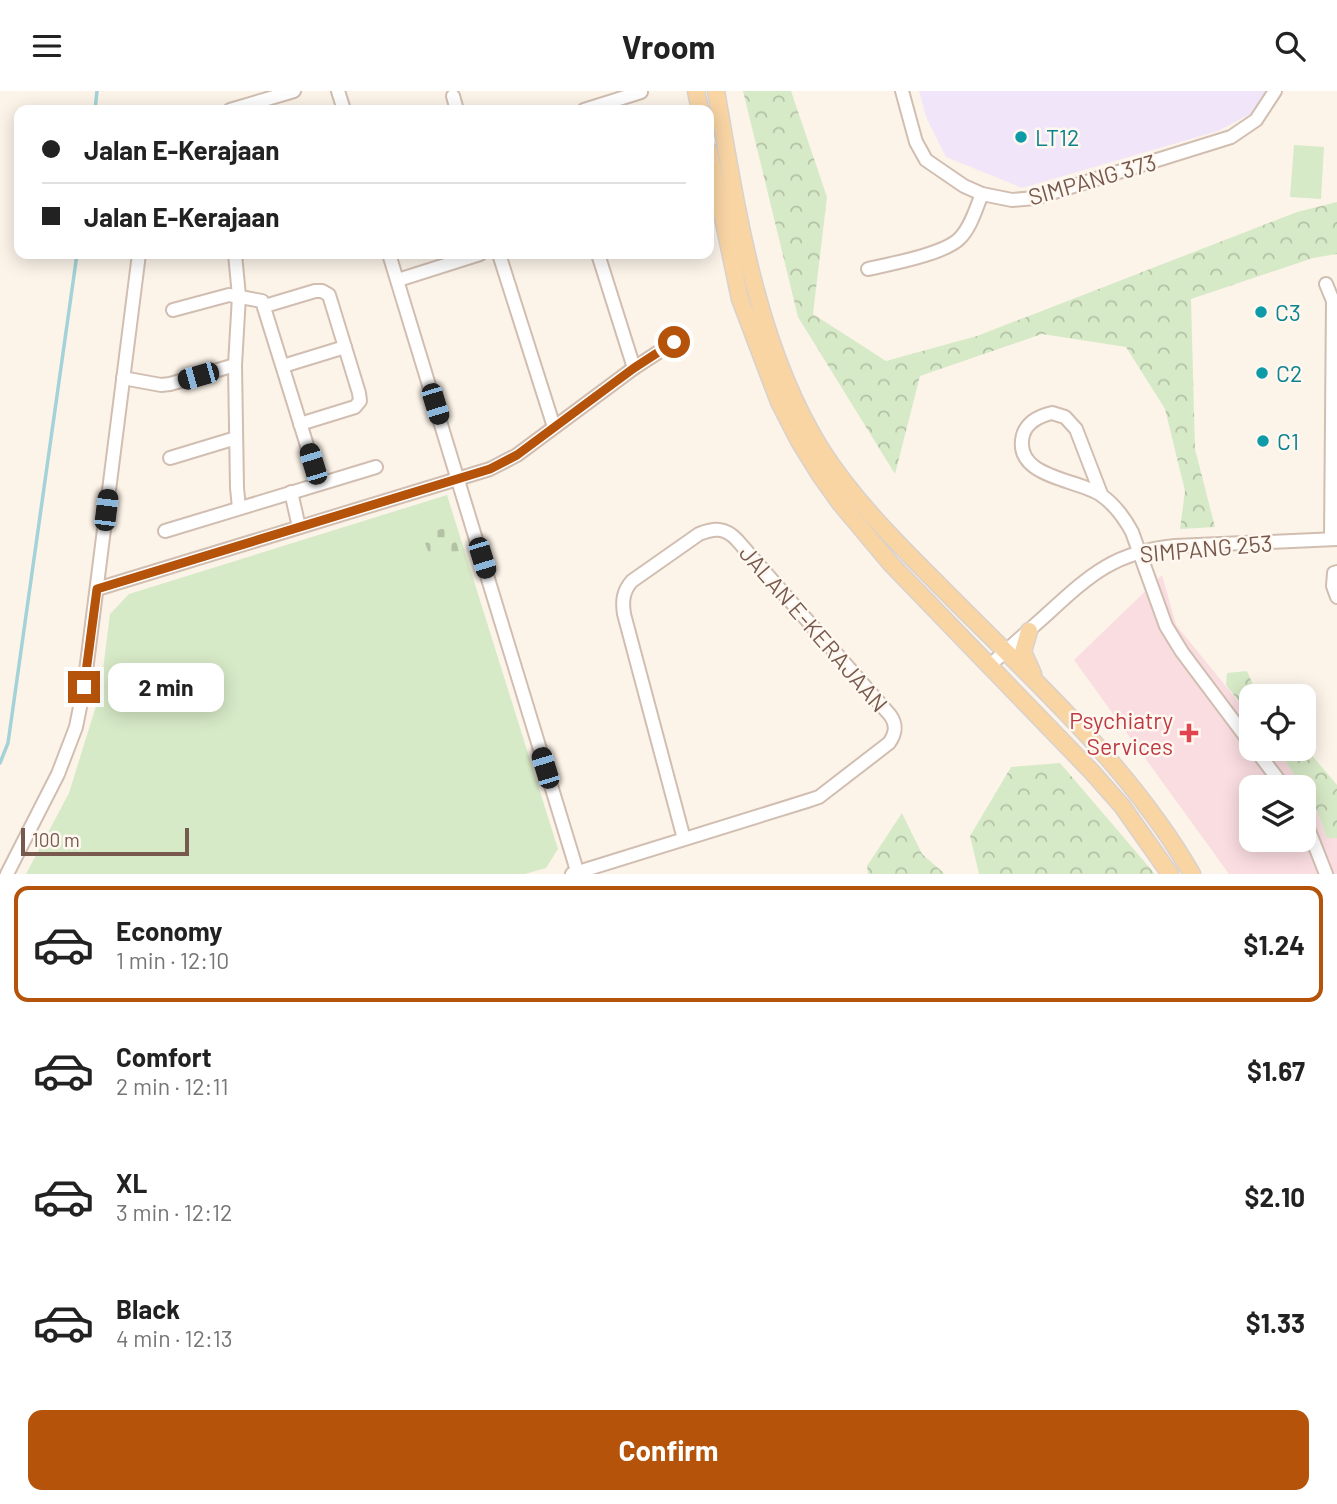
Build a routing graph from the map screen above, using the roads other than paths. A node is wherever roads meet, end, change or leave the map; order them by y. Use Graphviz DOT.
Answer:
graph roads {
  1 [pos="294,91"];
  2 [pos="716,91"];
  3 [pos="902,91"];
  4 [pos="1275,91"];
  5 [pos="642,92"];
  6 [pos="453,96"];
  7 [pos="247,105"];
  8 [pos="456,105"];
  9 [pos="600,105"];
  10 [pos="714,175"];
  11 [pos="982,194"];
  12 [pos="138,259"];
  13 [pos="235,259"];
  14 [pos="392,259"];
  15 [pos="464,259"];
  16 [pos="501,259"];
  17 [pos="600,259"];
  18 [pos="868,269"];
  19 [pos="398,280"];
  20 [pos="1326,285"];
  21 [pos="239,296"];
  22 [pos="265,306"];
  23 [pos="173,310"];
  24 [pos="674,342"];
  25 [pos="345,347"];
  26 [pos="235,365"];
  27 [pos="283,366"];
  28 [pos="634,368"];
  29 [pos="122,378"];
  30 [pos="300,424"];
  31 [pos="554,427"];
  32 [pos="236,438"];
  33 [pos="170,458"];
  34 [pos="1335,464"];
  35 [pos="376,467"];
  36 [pos="458,479"];
  37 [pos="319,484"];
  38 [pos="291,492"];
  39 [pos="1101,494"];
  40 [pos="239,508"];
  41 [pos="299,527"];
  42 [pos="165,531"];
  43 [pos="1334,539"];
  44 [pos="1139,551"];
  45 [pos="1337,572"];
  46 [pos="97,589"];
  47 [pos="1337,597"];
  48 [pos="1029,631"];
  49 [pos="1004,652"];
  50 [pos="989,666"];
  51 [pos="1038,685"];
  52 [pos="1239,728"];
  53 [pos="1264,761"];
  54 [pos="1275,775"];
  55 [pos="684,839"];
  56 [pos="1316,849"];
  57 [pos="576,873"];
  58 [pos="7,874"];
  59 [pos="1170,874"];
  60 [pos="1192,874"];
  61 [pos="1326,874"];
  1 -- 7 [label="street"];
  2 -- 49 [label="main road"];
  3 -- 11 [label="street, SIMPANG 373"];
  4 -- 11 [label="street, SIMPANG 373"];
  5 -- 9 [label="street"];
  6 -- 8 [label="street"];
  10 -- 50 [label="main road"];
  11 -- 18 [label="street"];
  12 -- 29 [label="street"];
  13 -- 21 [label="street"];
  14 -- 19 [label="street"];
  15 -- 19 [label="street"];
  16 -- 31 [label="street"];
  17 -- 28 [label="street"];
  19 -- 36 [label="street"];
  20 -- 34 [label="street"];
  21 -- 22 [label="street"];
  21 -- 23 [label="street"];
  21 -- 26 [label="street"];
  22 -- 25 [label="street"];
  22 -- 27 [label="street"];
  24 -- 28 [label="street"];
  25 -- 27 [label="street"];
  25 -- 30 [label="street"];
  26 -- 29 [label="street"];
  26 -- 32 [label="street"];
  27 -- 30 [label="street"];
  28 -- 31 [label="street"];
  29 -- 46 [label="street"];
  30 -- 37 [label="street"];
  31 -- 36 [label="street"];
  32 -- 33 [label="street"];
  32 -- 40 [label="street"];
  34 -- 43 [label="street"];
  35 -- 37 [label="street"];
  36 -- 41 [label="street"];
  36 -- 57 [label="street"];
  37 -- 38 [label="street"];
  38 -- 40 [label="street"];
  38 -- 41 [label="street"];
  39 -- 39 [label="street"];
  39 -- 44 [label="street"];
  40 -- 42 [label="street"];
  41 -- 46 [label="street"];
  43 -- 44 [label="street, SIMPANG 253"];
  44 -- 48 [label="street, SIMPANG 253"];
  44 -- 52 [label="street"];
  45 -- 47 [label="street"];
  46 -- 58 [label="street"];
  48 -- 49 [label="street, SIMPANG 253"];
  48 -- 51 [label="main road"];
  49 -- 50 [label="street, SIMPANG 253"];
  49 -- 51 [label="main road"];
  50 -- 59 [label="main road"];
  51 -- 60 [label="main road"];
  53 -- 54 [label="street"];
  55 -- 55 [label="street, JALAN E-KERAJAAN"];
  55 -- 57 [label="street"];
  56 -- 61 [label="street"];
}
